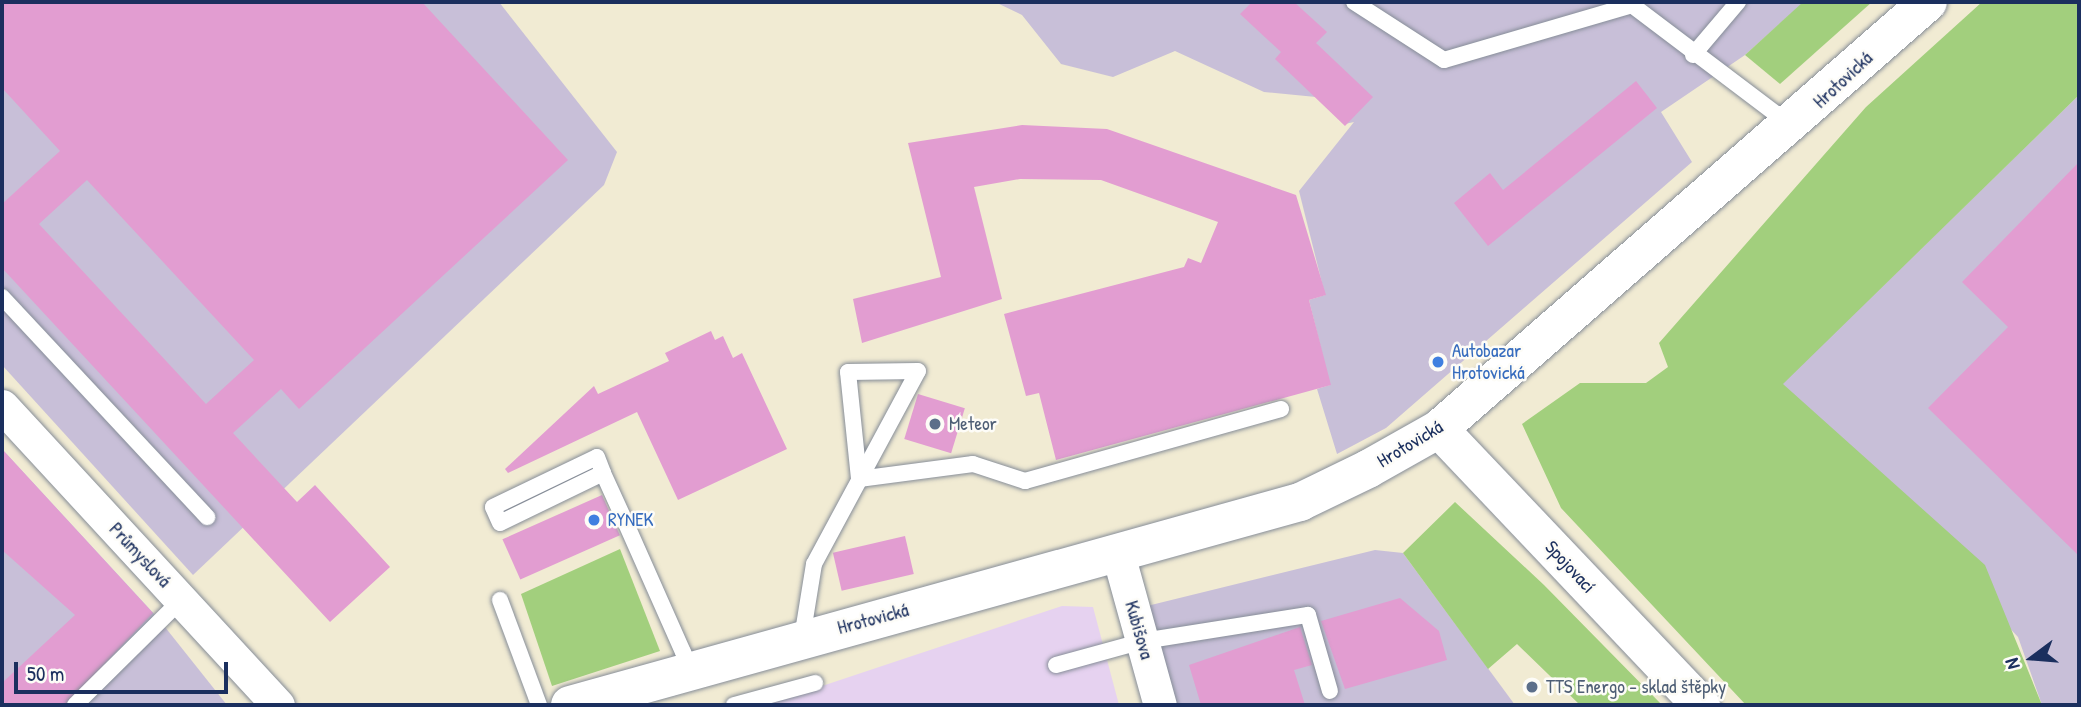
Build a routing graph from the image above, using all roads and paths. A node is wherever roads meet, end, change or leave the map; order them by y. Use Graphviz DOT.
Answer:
graph roads {
  1 [pos="1354,2"];
  2 [pos="1738,2"];
  3 [pos="1928,2"];
  4 [pos="1630,4"];
  5 [pos="1693,55"];
  6 [pos="1793,126"];
  7 [pos="2,297"];
  8 [pos="2,406"];
  9 [pos="1281,409"];
  10 [pos="1439,429"];
  11 [pos="859,479"];
  12 [pos="207,517"];
  13 [pos="500,523"];
  14 [pos="1118,554"];
  15 [pos="181,600"];
  16 [pos="500,600"];
  17 [pos="802,638"];
  18 [pos="1143,641"];
  19 [pos="1056,664"];
  20 [pos="691,670"];
  21 [pos="815,683"];
  22 [pos="1330,691"];
  23 [pos="75,705"];
  24 [pos="278,705"];
  25 [pos="539,705"];
  26 [pos="570,705"];
  27 [pos="734,705"];
  28 [pos="1160,705"];
  29 [pos="1700,705"];
  1 -- 4 [label="lane"];
  2 -- 5 [label="lane"];
  3 -- 6 [label="main road, Hrotovická"];
  4 -- 5 [label="lane"];
  5 -- 6 [label="lane"];
  6 -- 10 [label="main road, Hrotovická"];
  7 -- 12 [label="lane"];
  8 -- 15 [label="street, Průmyslová"];
  9 -- 11 [label="lane"];
  10 -- 14 [label="main road, Hrotovická"];
  10 -- 29 [label="main road, Spojovací"];
  11 -- 11 [label="lane"];
  11 -- 17 [label="lane"];
  13 -- 20 [label="lane"];
  14 -- 17 [label="main road, Hrotovická"];
  14 -- 18 [label="street, Kubišova"];
  15 -- 23 [label="lane"];
  15 -- 24 [label="street, Průmyslová"];
  16 -- 25 [label="lane"];
  17 -- 20 [label="main road, Hrotovická"];
  18 -- 19 [label="lane"];
  18 -- 22 [label="lane"];
  18 -- 28 [label="street, Kubišova"];
  20 -- 26 [label="main road, Hrotovická"];
  21 -- 27 [label="lane"];
}
